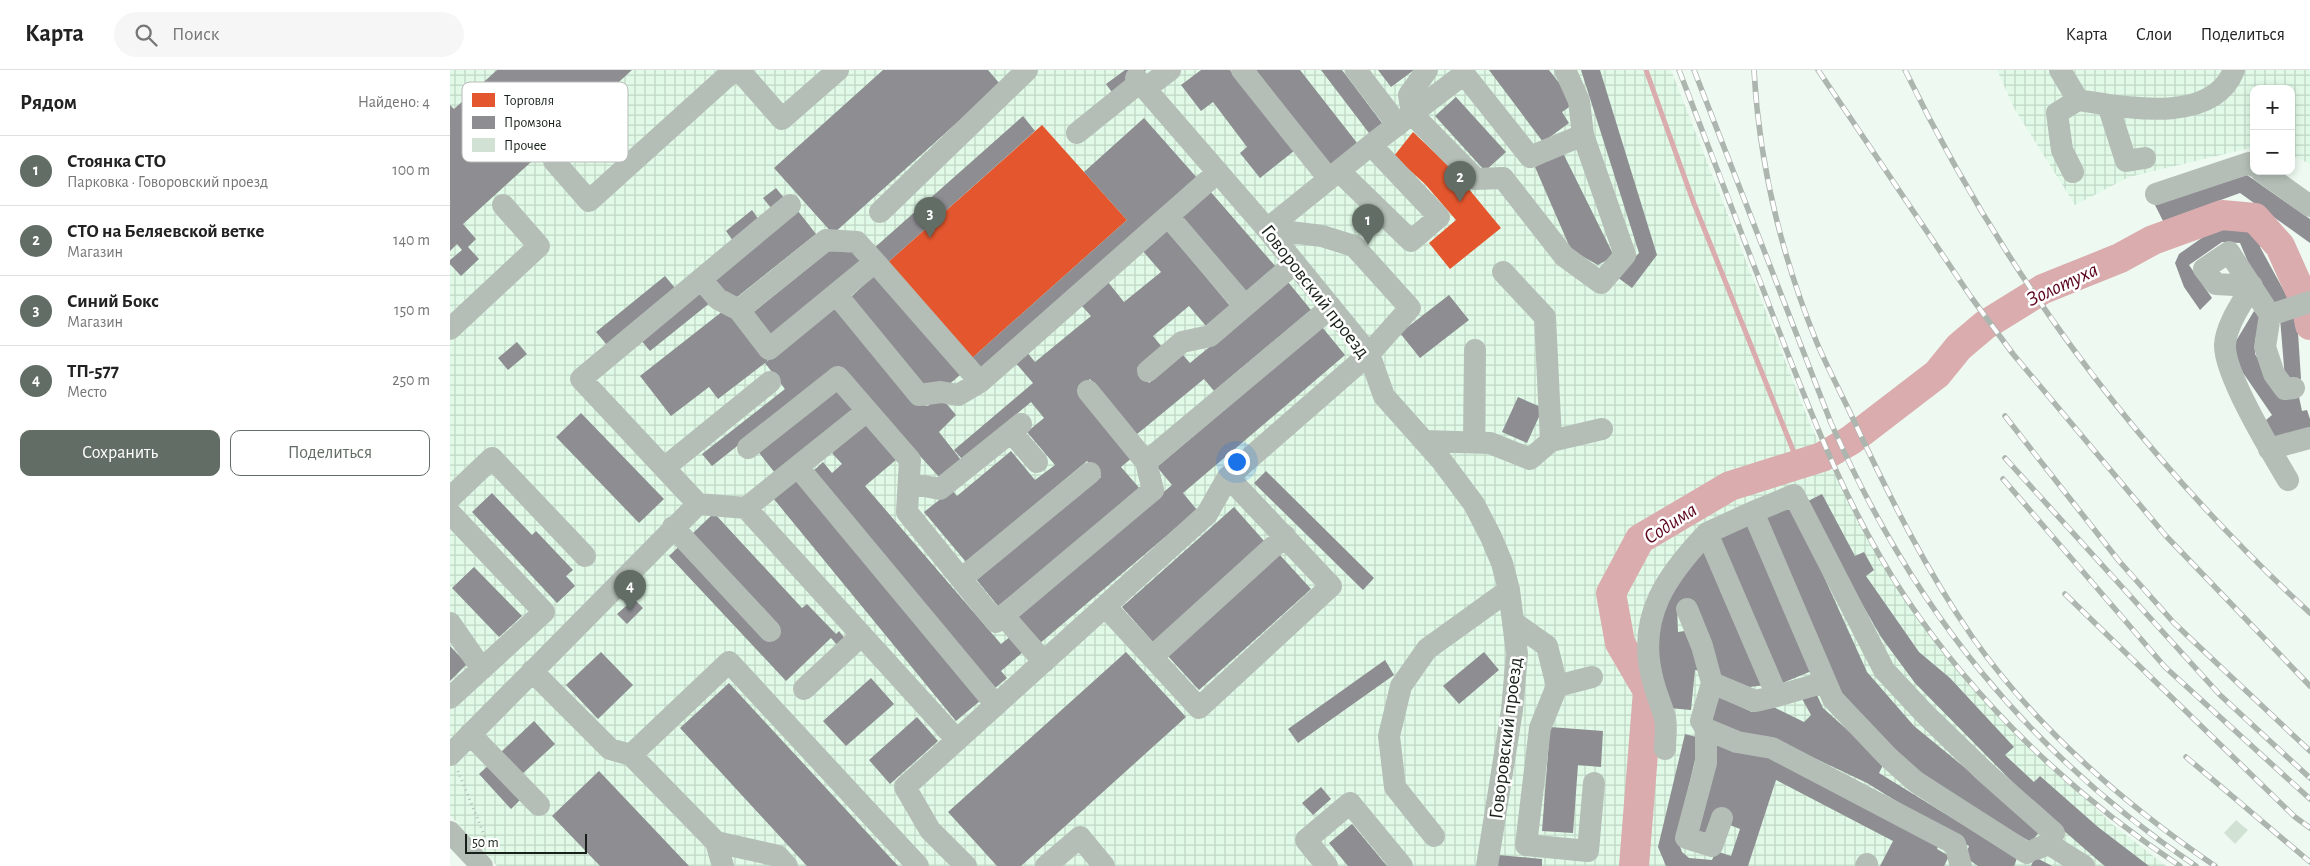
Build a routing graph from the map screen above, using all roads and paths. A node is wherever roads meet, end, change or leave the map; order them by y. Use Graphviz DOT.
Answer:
graph roads {
  1 [pos="734,70"];
  2 [pos="739,70"];
  3 [pos="838,70"];
  4 [pos="1027,70"];
  5 [pos="1170,70"];
  6 [pos="1242,70"];
  7 [pos="1356,70"];
  8 [pos="1427,70"];
  9 [pos="1565,70"];
  10 [pos="2060,70"];
  11 [pos="2234,70"];
  12 [pos="1140,83"];
  13 [pos="2078,100"];
  14 [pos="2108,105"];
  15 [pos="1405,119"];
  16 [pos="1077,133"];
  17 [pos="1583,135"];
  18 [pos="1371,145"];
  19 [pos="2145,158"];
  20 [pos="555,162"];
  21 [pos="2250,164"];
  22 [pos="1218,172"];
  23 [pos="2073,172"];
  24 [pos="1334,175"];
  25 [pos="2267,175"];
  26 [pos="2156,194"];
  27 [pos="503,205"];
  28 [pos="790,205"];
  29 [pos="2310,206"];
  30 [pos="880,212"];
  31 [pos="1168,216"];
  32 [pos="1267,230"];
  33 [pos="875,262"];
  34 [pos="1295,263"];
  35 [pos="1503,272"];
  36 [pos="701,279"];
  37 [pos="836,294"];
  38 [pos="2310,302"];
  39 [pos="1244,306"];
  40 [pos="1331,307"];
  41 [pos="739,310"];
  42 [pos="2270,315"];
  43 [pos="450,330"];
  44 [pos="1474,350"];
  45 [pos="1369,354"];
  46 [pos="1148,372"];
  47 [pos="770,382"];
  48 [pos="980,382"];
  49 [pos="2294,388"];
  50 [pos="1088,391"];
  51 [pos="867,411"];
  52 [pos="1602,428"];
  53 [pos="2309,438"];
  54 [pos="1551,440"];
  55 [pos="1424,441"];
  56 [pos="1474,442"];
  57 [pos="748,448"];
  58 [pos="2269,449"];
  59 [pos="1037,462"];
  60 [pos="1146,462"];
  61 [pos="798,467"];
  62 [pos="664,468"];
  63 [pos="1090,473"];
  64 [pos="1228,477"];
  65 [pos="2288,480"];
  66 [pos="909,483"];
  67 [pos="450,498"];
  68 [pos="698,504"];
  69 [pos="746,508"];
  70 [pos="1753,512"];
  71 [pos="450,513"];
  72 [pos="673,526"];
  73 [pos="1707,533"];
  74 [pos="1285,536"];
  75 [pos="585,556"];
  76 [pos="961,579"];
  77 [pos="1509,590"];
  78 [pos="1105,606"];
  79 [pos="1687,609"];
  80 [pos="1003,615"];
  81 [pos="1513,622"];
  82 [pos="450,623"];
  83 [pos="770,631"];
  84 [pos="862,635"];
  85 [pos="1152,657"];
  86 [pos="1044,662"];
  87 [pos="482,668"];
  88 [pos="532,671"];
  89 [pos="1592,677"];
  90 [pos="1825,682"];
  91 [pos="1712,683"];
  92 [pos="1558,686"];
  93 [pos="804,689"];
  94 [pos="1777,696"];
  95 [pos="450,698"];
  96 [pos="996,704"];
  97 [pos="1665,719"];
  98 [pos="1704,725"];
  99 [pos="470,734"];
  100 [pos="957,740"];
  101 [pos="1665,748"];
  102 [pos="631,754"];
  103 [pos="453,760"];
  104 [pos="1594,783"];
  105 [pos="539,805"];
  106 [pos="1722,818"];
  107 [pos="450,832"];
  108 [pos="1434,836"];
  109 [pos="716,842"];
  110 [pos="2049,844"];
  111 [pos="486,857"];
  112 [pos="1551,857"];
  113 [pos="1593,858"];
  114 [pos="2025,860"];
  115 [pos="723,866"];
  116 [pos="787,866"];
  117 [pos="918,866"];
  118 [pos="966,866"];
  119 [pos="1046,866"];
  120 [pos="1104,866"];
  121 [pos="1327,866"];
  122 [pos="1402,866"];
  123 [pos="1487,866"];
  124 [pos="1961,866"];
  125 [pos="2084,866"];
  1 -- 20 [label="street"];
  2 -- 3 [label="street"];
  4 -- 30 [label="street"];
  5 -- 12 [label="street"];
  6 -- 24 [label="street"];
  7 -- 15 [label="street"];
  8 -- 15 [label="street"];
  9 -- 17 [label="street"];
  10 -- 13 [label="street"];
  11 -- 14 [label="street"];
  12 -- 16 [label="street"];
  12 -- 22 [label="street, Говоровский проезд"];
  13 -- 14 [label="street"];
  13 -- 23 [label="street"];
  14 -- 19 [label="street"];
  15 -- 17 [label="street"];
  15 -- 17 [label="street"];
  15 -- 18 [label="street"];
  18 -- 24 [label="street"];
  18 -- 24 [label="street"];
  21 -- 26 [label="street"];
  22 -- 31 [label="street"];
  22 -- 32 [label="street, Говоровский проезд"];
  24 -- 32 [label="street"];
  25 -- 29 [label="street"];
  27 -- 43 [label="street"];
  28 -- 36 [label="street"];
  31 -- 39 [label="street"];
  31 -- 48 [label="street"];
  32 -- 34 [label="street, Говоровский проезд"];
  32 -- 45 [label="street"];
  33 -- 37 [label="street"];
  33 -- 41 [label="street"];
  33 -- 48 [label="street"];
  34 -- 39 [label="street"];
  34 -- 40 [label="street, Говоровский проезд"];
  35 -- 54 [label="street"];
  36 -- 41 [label="street"];
  36 -- 62 [label="street"];
  37 -- 41 [label="street"];
  37 -- 48 [label="street"];
  38 -- 42 [label="street"];
  39 -- 46 [label="street"];
  40 -- 45 [label="street, Говоровский проезд"];
  40 -- 60 [label="street"];
  42 -- 49 [label="street"];
  42 -- 58 [label="street"];
  44 -- 56 [label="street"];
  45 -- 55 [label="street, Говоровский проезд"];
  45 -- 64 [label="street"];
  47 -- 62 [label="street"];
  50 -- 60 [label="street"];
  51 -- 57 [label="street"];
  51 -- 61 [label="street"];
  51 -- 66 [label="street"];
  52 -- 54 [label="street"];
  53 -- 58 [label="street"];
  54 -- 56 [label="street"];
  55 -- 56 [label="street"];
  55 -- 77 [label="street, Говоровский проезд"];
  58 -- 65 [label="street"];
  59 -- 66 [label="street"];
  60 -- 80 [label="street"];
  61 -- 69 [label="street"];
  61 -- 96 [label="street"];
  62 -- 68 [label="street"];
  63 -- 76 [label="street"];
  64 -- 74 [label="street"];
  64 -- 78 [label="street"];
  66 -- 76 [label="street"];
  67 -- 75 [label="street"];
  68 -- 69 [label="street"];
  68 -- 72 [label="street"];
  69 -- 84 [label="street"];
  70 -- 73 [label="street"];
  70 -- 90 [label="street"];
  70 -- 110 [label="street"];
  71 -- 87 [label="street"];
  72 -- 83 [label="street"];
  72 -- 88 [label="street"];
  73 -- 94 [label="street"];
  73 -- 97 [label="street"];
  74 -- 85 [label="street"];
  74 -- 85 [label="street"];
  76 -- 80 [label="street"];
  77 -- 81 [label="street, Говоровский проезд"];
  77 -- 108 [label="street"];
  78 -- 85 [label="street"];
  78 -- 86 [label="street"];
  79 -- 91 [label="street"];
  80 -- 86 [label="street"];
  81 -- 92 [label="street"];
  81 -- 123 [label="street, Говоровский проезд"];
  82 -- 87 [label="street"];
  84 -- 93 [label="street"];
  84 -- 100 [label="street"];
  86 -- 96 [label="street"];
  87 -- 95 [label="street"];
  88 -- 99 [label="street"];
  88 -- 102 [label="street"];
  89 -- 92 [label="street"];
  90 -- 94 [label="street"];
  90 -- 114 [label="street"];
  91 -- 94 [label="street"];
  91 -- 98 [label="street"];
  92 -- 112 [label="street"];
  96 -- 100 [label="street"];
  97 -- 98 [label="street"];
  97 -- 101 [label="street"];
  98 -- 106 [label="street"];
  98 -- 124 [label="street"];
  99 -- 103 [label="street"];
  99 -- 105 [label="street"];
  100 -- 118 [label="street"];
  102 -- 109 [label="street"];
  102 -- 117 [label="street"];
  103 -- 111 [label="path"];
  104 -- 113 [label="street"];
  107 -- 111 [label="street"];
  109 -- 115 [label="street"];
  109 -- 116 [label="street"];
  110 -- 114 [label="street"];
  110 -- 125 [label="street"];
  112 -- 113 [label="street"];
  119 -- 120 [label="street"];
  121 -- 122 [label="street"];
}
